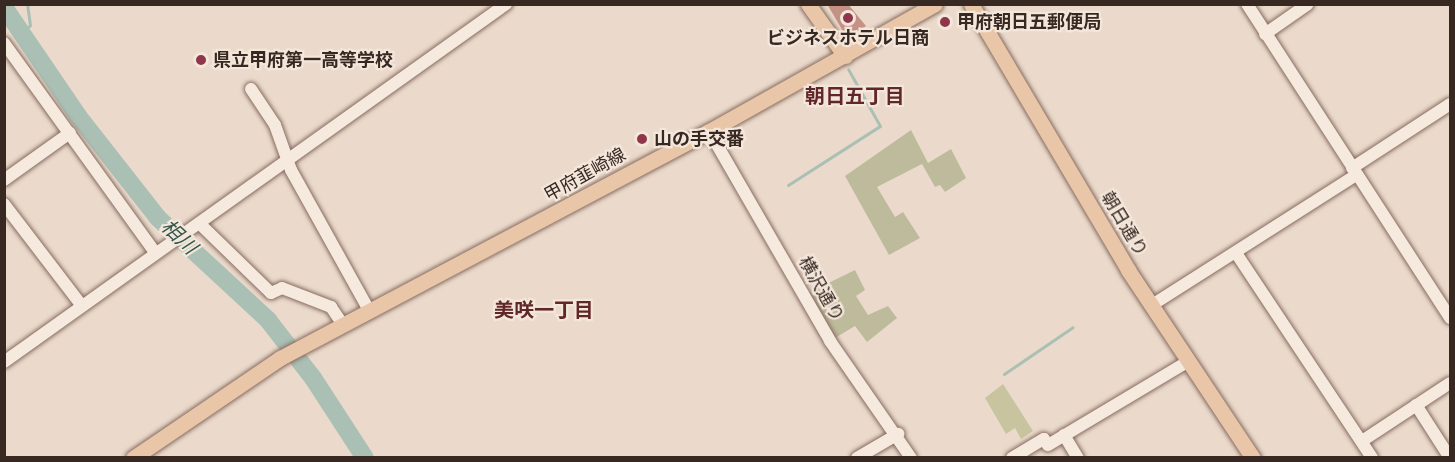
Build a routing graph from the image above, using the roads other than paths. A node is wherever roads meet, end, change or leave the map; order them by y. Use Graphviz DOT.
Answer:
graph roads {
  1 [pos="506,4"];
  2 [pos="808,4"];
  3 [pos="935,4"];
  4 [pos="971,4"];
  5 [pos="1247,4"];
  6 [pos="1308,4"];
  7 [pos="1265,34"];
  8 [pos="4,43"];
  9 [pos="845,56"];
  10 [pos="251,89"];
  11 [pos="1450,104"];
  12 [pos="709,132"];
  13 [pos="70,133"];
  14 [pos="289,157"];
  15 [pos="1354,172"];
  16 [pos="4,180"];
  17 [pos="4,204"];
  18 [pos="200,224"];
  19 [pos="156,251"];
  20 [pos="1236,254"];
  21 [pos="1152,305"];
  22 [pos="82,306"];
  23 [pos="370,312"];
  24 [pos="1450,318"];
  25 [pos="343,326"];
  26 [pos="1190,361"];
  27 [pos="4,362"];
  28 [pos="1450,383"];
  29 [pos="1416,405"];
  30 [pos="898,434"];
  31 [pos="1064,435"];
  32 [pos="1362,441"];
  33 [pos="133,458"];
  34 [pos="857,458"];
  35 [pos="911,458"];
  36 [pos="1012,458"];
  37 [pos="1078,458"];
  38 [pos="1253,458"];
  39 [pos="1372,458"];
  40 [pos="1450,458"];
  1 -- 14 [label="street"];
  2 -- 9 [label="main road"];
  3 -- 9 [label="main road, 甲府韮崎線"];
  4 -- 21 [label="main road, 朝日通り"];
  5 -- 7 [label="street"];
  6 -- 7 [label="street"];
  7 -- 15 [label="street"];
  8 -- 13 [label="street"];
  9 -- 12 [label="main road, 甲府韮崎線"];
  10 -- 14 [label="street"];
  11 -- 15 [label="street"];
  12 -- 23 [label="main road, 甲府韮崎線"];
  12 -- 30 [label="street, 横沢通り"];
  13 -- 16 [label="street"];
  13 -- 19 [label="street"];
  14 -- 18 [label="street"];
  14 -- 23 [label="street"];
  15 -- 20 [label="street"];
  15 -- 24 [label="street"];
  17 -- 22 [label="street"];
  18 -- 19 [label="street"];
  18 -- 25 [label="street"];
  19 -- 22 [label="street"];
  20 -- 21 [label="street"];
  20 -- 32 [label="street"];
  21 -- 26 [label="main road, 朝日通り"];
  22 -- 27 [label="street"];
  23 -- 25 [label="main road, 甲府韮崎線"];
  25 -- 33 [label="main road, 甲府韮崎線"];
  26 -- 31 [label="street"];
  26 -- 38 [label="main road, 朝日通り"];
  28 -- 29 [label="street"];
  29 -- 32 [label="street"];
  29 -- 40 [label="street"];
  30 -- 34 [label="street"];
  30 -- 35 [label="street, 横沢通り"];
  31 -- 36 [label="street"];
  31 -- 37 [label="street"];
  32 -- 39 [label="street"];
}
